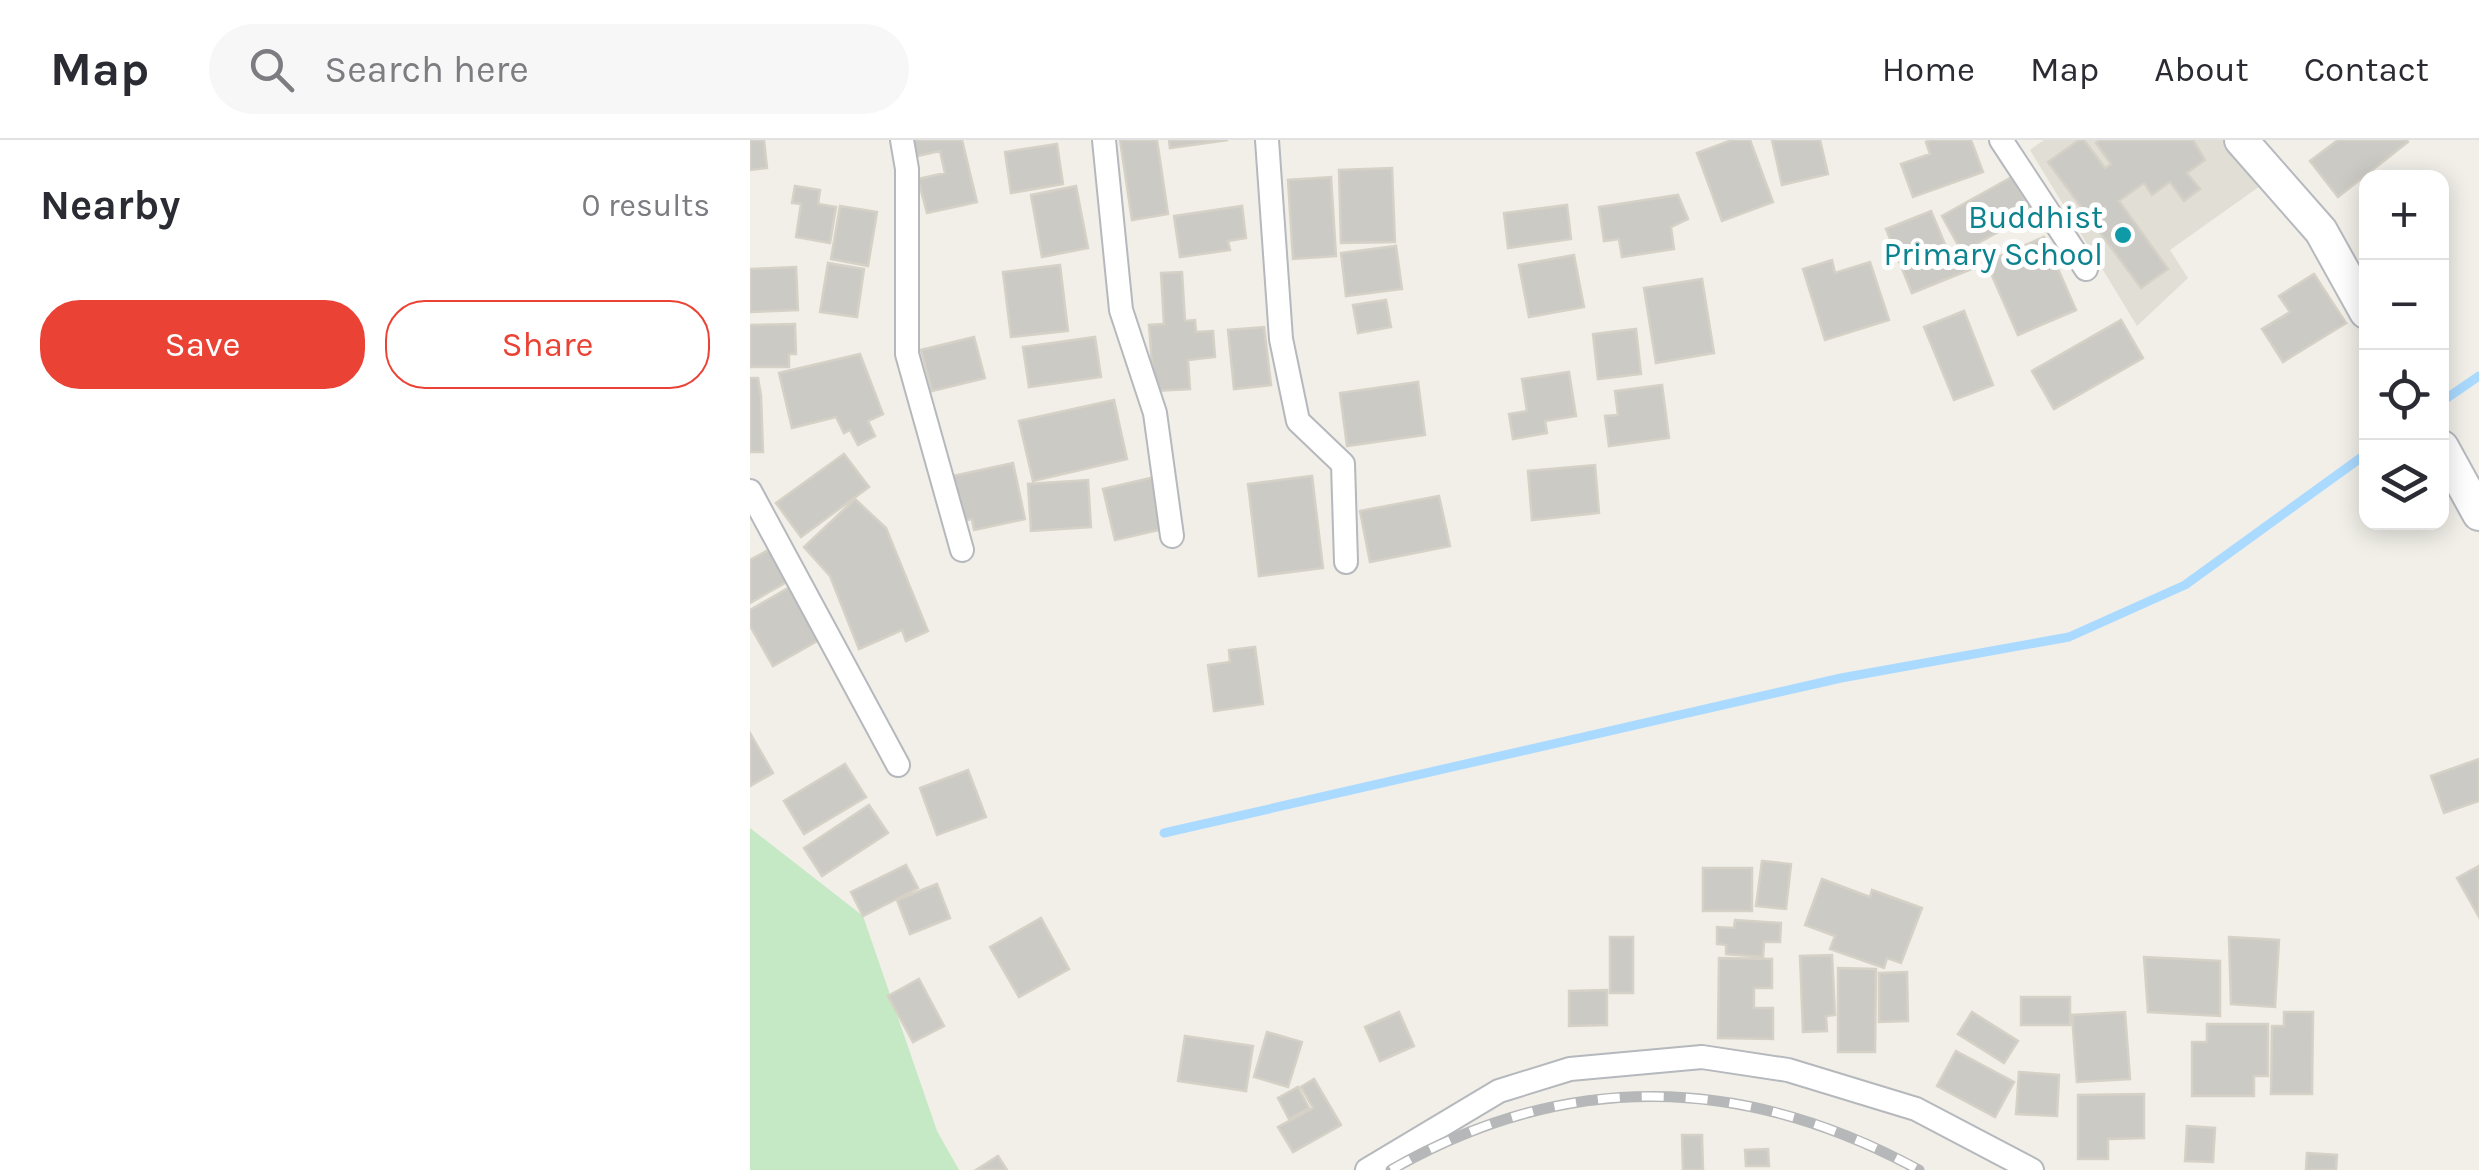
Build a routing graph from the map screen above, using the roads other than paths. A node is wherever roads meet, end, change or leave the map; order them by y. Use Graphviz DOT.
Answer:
graph roads {
  1 [pos="902,140"];
  2 [pos="1104,140"];
  3 [pos="1267,140"];
  4 [pos="2001,140"];
  5 [pos="2240,140"];
  6 [pos="2086,269"];
  7 [pos="2359,299"];
  8 [pos="2449,460"];
  9 [pos="750,491"];
  10 [pos="2479,514"];
  11 [pos="1172,536"];
  12 [pos="962,550"];
  13 [pos="1346,562"];
  14 [pos="898,765"];
  15 [pos="1366,1170"];
  16 [pos="2032,1170"];
  1 -- 12 [label="street"];
  2 -- 11 [label="street"];
  3 -- 13 [label="street"];
  4 -- 6 [label="street"];
  5 -- 7 [label="street"];
  8 -- 10 [label="street"];
  9 -- 14 [label="street"];
  15 -- 16 [label="street"];
}
